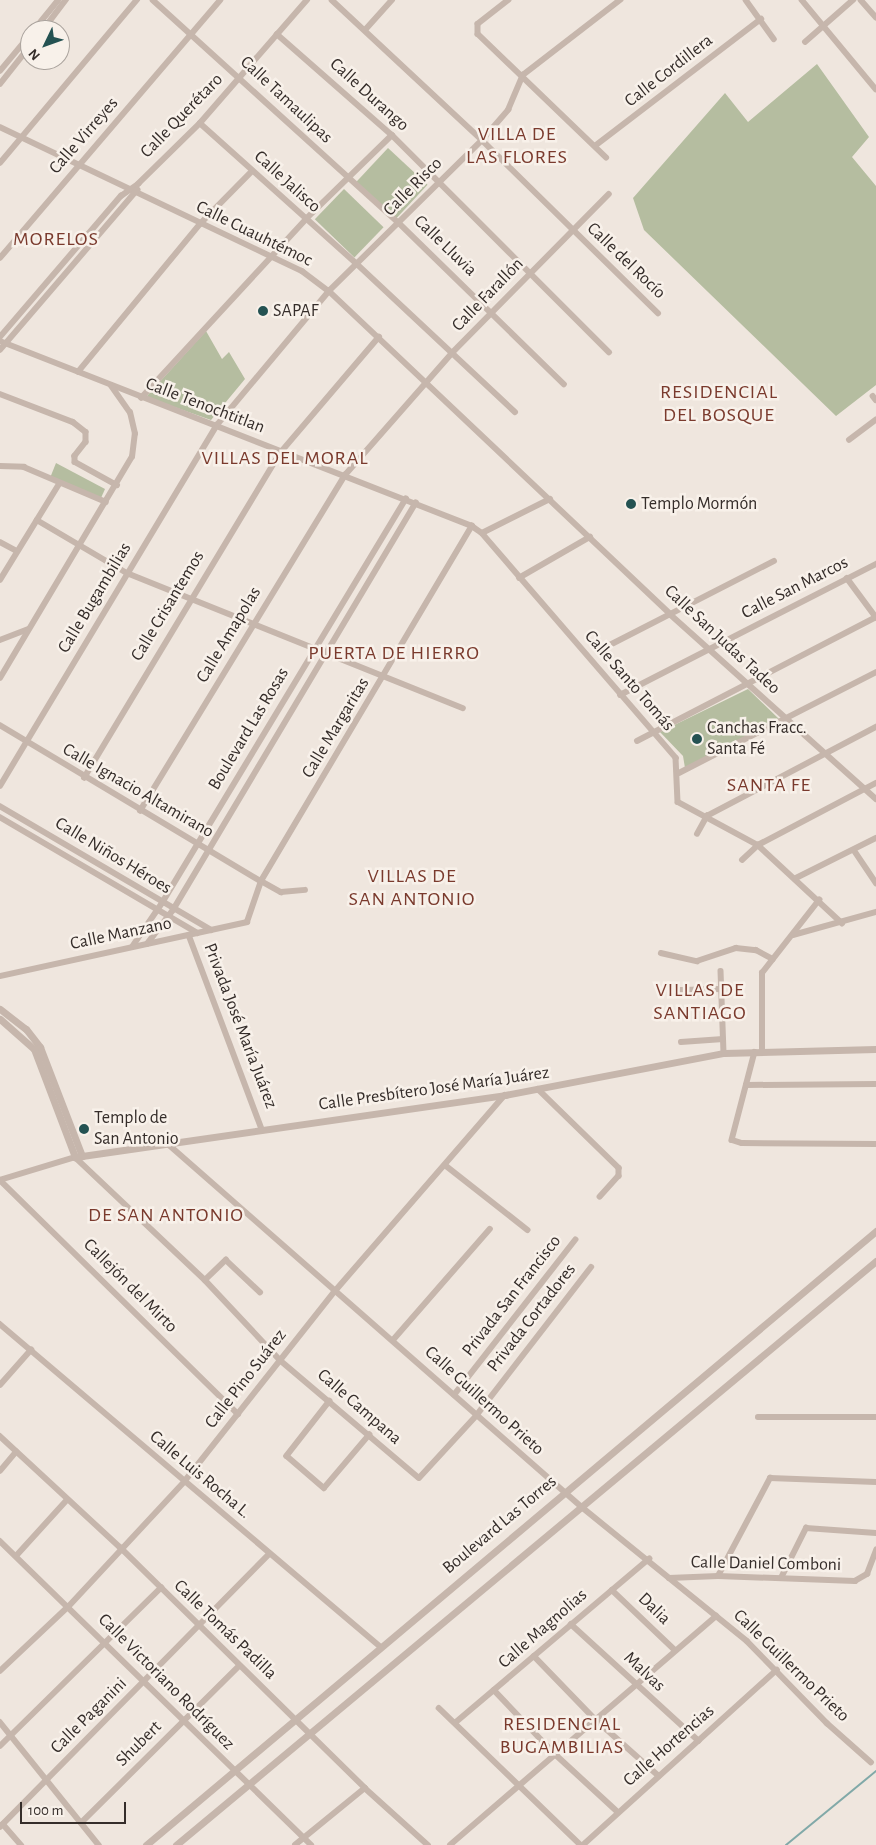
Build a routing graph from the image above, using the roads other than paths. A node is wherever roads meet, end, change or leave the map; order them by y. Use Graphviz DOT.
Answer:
graph roads {
  1 [pos="58,0"];
  2 [pos="66,0"];
  3 [pos="137,0"];
  4 [pos="153,0"];
  5 [pos="220,0"];
  6 [pos="307,0"];
  7 [pos="332,0"];
  8 [pos="392,0"];
  9 [pos="509,0"];
  10 [pos="620,0"];
  11 [pos="746,0"];
  12 [pos="802,0"];
  13 [pos="853,0"];
  14 [pos="861,0"];
  15 [pos="876,17"];
  16 [pos="42,20"];
  17 [pos="51,20"];
  18 [pos="761,20"];
  19 [pos="823,25"];
  20 [pos="365,30"];
  21 [pos="278,34"];
  22 [pos="192,35"];
  23 [pos="774,39"];
  24 [pos="804,42"];
  25 [pos="20,46"];
  26 [pos="20,59"];
  27 [pos="0,71"];
  28 [pos="522,75"];
  29 [pos="240,77"];
  30 [pos="0,84"];
  31 [pos="876,89"];
  32 [pos="200,123"];
  33 [pos="0,127"];
  34 [pos="392,134"];
  35 [pos="22,138"];
  36 [pos="482,140"];
  37 [pos="595,146"];
  38 [pos="606,157"];
  39 [pos="0,163"];
  40 [pos="80,164"];
  41 [pos="252,171"];
  42 [pos="349,178"];
  43 [pos="438,182"];
  44 [pos="138,184"];
  45 [pos="128,189"];
  46 [pos="136,193"];
  47 [pos="608,194"];
  48 [pos="306,219"];
  49 [pos="398,222"];
  50 [pos="200,224"];
  51 [pos="572,230"];
  52 [pos="0,258"];
  53 [pos="269,258"];
  54 [pos="356,262"];
  55 [pos="530,274"];
  56 [pos="329,291"];
  57 [pos="492,313"];
  58 [pos="658,314"];
  59 [pos="0,337"];
  60 [pos="379,338"];
  61 [pos="3,342"];
  62 [pos="0,350"];
  63 [pos="609,352"];
  64 [pos="452,353"];
  65 [pos="78,372"];
  66 [pos="425,383"];
  67 [pos="564,384"];
  68 [pos="111,385"];
  69 [pos="0,394"];
  70 [pos="141,398"];
  71 [pos="516,412"];
  72 [pos="876,420"];
  73 [pos="216,425"];
  74 [pos="849,440"];
  75 [pos="281,452"];
  76 [pos="0,466"];
  77 [pos="345,475"];
  78 [pos="60,484"];
  79 [pos="117,485"];
  80 [pos="406,499"];
  81 [pos="550,499"];
  82 [pos="106,502"];
  83 [pos="416,503"];
  84 [pos="37,520"];
  85 [pos="472,526"];
  86 [pos="482,533"];
  87 [pos="590,537"];
  88 [pos="0,542"];
  89 [pos="80,543"];
  90 [pos="17,551"];
  91 [pos="774,561"];
  92 [pos="876,564"];
  93 [pos="127,573"];
  94 [pos="519,578"];
  95 [pos="847,578"];
  96 [pos="0,580"];
  97 [pos="189,600"];
  98 [pos="670,614"];
  99 [pos="876,617"];
  100 [pos="252,623"];
  101 [pos="28,629"];
  102 [pos="0,640"];
  103 [pos="314,648"];
  104 [pos="709,648"];
  105 [pos="602,649"];
  106 [pos="325,652"];
  107 [pos="876,672"];
  108 [pos="386,675"];
  109 [pos="0,678"];
  110 [pos="749,685"];
  111 [pos="620,695"];
  112 [pos="463,708"];
  113 [pos="786,720"];
  114 [pos="0,725"];
  115 [pos="876,727"];
  116 [pos="654,731"];
  117 [pos="26,742"];
  118 [pos="637,742"];
  119 [pos="823,754"];
  120 [pos="679,773"];
  121 [pos="84,778"];
  122 [pos="876,783"];
  123 [pos="0,786"];
  124 [pos="866,788"];
  125 [pos="876,799"];
  126 [pos="0,806"];
  127 [pos="140,811"];
  128 [pos="707,816"];
  129 [pos="0,817"];
  130 [pos="697,834"];
  131 [pos="876,838"];
  132 [pos="198,844"];
  133 [pos="758,845"];
  134 [pos="209,850"];
  135 [pos="854,850"];
  136 [pos="742,860"];
  137 [pos="796,878"];
  138 [pos="261,881"];
  139 [pos="876,883"];
  140 [pos="305,890"];
  141 [pos="819,900"];
  142 [pos="162,903"];
  143 [pos="173,910"];
  144 [pos="158,911"];
  145 [pos="876,912"];
  146 [pos="168,917"];
  147 [pos="248,922"];
  148 [pos="842,923"];
  149 [pos="211,930"];
  150 [pos="198,933"];
  151 [pos="189,934"];
  152 [pos="793,935"];
  153 [pos="148,944"];
  154 [pos="132,947"];
  155 [pos="661,953"];
  156 [pos="773,959"];
  157 [pos="721,971"];
  158 [pos="0,976"];
  159 [pos="681,990"];
  160 [pos="721,990"];
  161 [pos="0,1009"];
  162 [pos="0,1019"];
  163 [pos="723,1039"];
  164 [pos="681,1042"];
  165 [pos="876,1049"];
  166 [pos="759,1052"];
  167 [pos="724,1053"];
  168 [pos="876,1084"];
  169 [pos="746,1085"];
  170 [pos="538,1090"];
  171 [pos="505,1096"];
  172 [pos="262,1129"];
  173 [pos="167,1143"];
  174 [pos="876,1144"];
  175 [pos="78,1157"];
  176 [pos="445,1165"];
  177 [pos="0,1180"];
  178 [pos="600,1197"];
  179 [pos="490,1229"];
  180 [pos="528,1230"];
  181 [pos="876,1231"];
  182 [pos="575,1240"];
  183 [pos="876,1261"];
  184 [pos="591,1267"];
  185 [pos="205,1280"];
  186 [pos="260,1292"];
  187 [pos="336,1292"];
  188 [pos="0,1324"];
  189 [pos="393,1340"];
  190 [pos="31,1350"];
  191 [pos="280,1360"];
  192 [pos="0,1385"];
  193 [pos="454,1395"];
  194 [pos="330,1400"];
  195 [pos="238,1414"];
  196 [pos="476,1416"];
  197 [pos="758,1417"];
  198 [pos="876,1417"];
  199 [pos="370,1435"];
  200 [pos="0,1436"];
  201 [pos="16,1452"];
  202 [pos="0,1471"];
  203 [pos="419,1478"];
  204 [pos="184,1482"];
  205 [pos="876,1482"];
  206 [pos="564,1491"];
  207 [pos="67,1500"];
  208 [pos="583,1508"];
  209 [pos="876,1533"];
  210 [pos="0,1541"];
  211 [pos="120,1548"];
  212 [pos="876,1550"];
  213 [pos="269,1554"];
  214 [pos="16,1556"];
  215 [pos="649,1559"];
  216 [pos="718,1576"];
  217 [pos="669,1578"];
  218 [pos="781,1578"];
  219 [pos="161,1588"];
  220 [pos="612,1590"];
  221 [pos="68,1607"];
  222 [pos="716,1616"];
  223 [pos="571,1624"];
  224 [pos="198,1625"];
  225 [pos="107,1644"];
  226 [pos="381,1647"];
  227 [pos="674,1650"];
  228 [pos="534,1656"];
  229 [pos="239,1666"];
  230 [pos="777,1670"];
  231 [pos="0,1671"];
  232 [pos="144,1681"];
  233 [pos="634,1684"];
  234 [pos="494,1690"];
  235 [pos="439,1708"];
  236 [pos="594,1718"];
  237 [pos="295,1719"];
  238 [pos="184,1721"];
  239 [pos="0,1722"];
  240 [pos="456,1722"];
  241 [pos="312,1734"];
  242 [pos="11,1735"];
  243 [pos="699,1741"];
  244 [pos="0,1746"];
  245 [pos="554,1753"];
  246 [pos="871,1762"];
  247 [pos="234,1771"];
  248 [pos="659,1776"];
  249 [pos="46,1780"];
  250 [pos="518,1785"];
  251 [pos="247,1786"];
  252 [pos="365,1788"];
  253 [pos="618,1812"];
  254 [pos="81,1823"];
  255 [pos="2,1825"];
  256 [pos="304,1838"];
  257 [pos="21,1845"];
  258 [pos="99,1845"];
  259 [pos="146,1845"];
  260 [pos="176,1845"];
  261 [pos="296,1845"];
  262 [pos="312,1845"];
  263 [pos="428,1845"];
  264 [pos="450,1845"];
  265 [pos="582,1845"];
  1 -- 16 [label="street"];
  2 -- 17 [label="street"];
  3 -- 35 [label="street"];
  4 -- 22 [label="street, Calle Tamaulipas"];
  5 -- 22 [label="street, Calle Virreyes"];
  6 -- 21 [label="street, Calle Querétaro"];
  7 -- 20 [label="street, Calle del Rocío"];
  8 -- 20 [label="street"];
  9 -- 28 [label="street"];
  10 -- 28 [label="street"];
  11 -- 18 [label="street"];
  12 -- 19 [label="street"];
  13 -- 19 [label="street"];
  14 -- 15 [label="street"];
  18 -- 23 [label="street"];
  18 -- 37 [label="street, Calle Cordillera"];
  19 -- 24 [label="street"];
  19 -- 31 [label="street"];
  20 -- 36 [label="street, Calle del Rocío"];
  21 -- 29 [label="street, Calle Querétaro"];
  21 -- 34 [label="street, Calle Durango"];
  22 -- 29 [label="street, Calle Tamaulipas"];
  22 -- 40 [label="street, Calle Virreyes"];
  25 -- 27 [label="street"];
  26 -- 30 [label="street"];
  28 -- 36 [label="street, Calle Risco"];
  28 -- 37 [label="street"];
  29 -- 32 [label="street, Calle Querétaro"];
  29 -- 42 [label="street, Calle Tamaulipas"];
  32 -- 41 [label="street, Calle Jalisco"];
  32 -- 44 [label="street, Calle Querétaro"];
  33 -- 35 [label="street, Calle Cuauhtémoc"];
  34 -- 42 [label="street"];
  34 -- 43 [label="street, Calle Durango"];
  35 -- 39 [label="street"];
  35 -- 40 [label="street, Calle Cuauhtémoc"];
  36 -- 43 [label="street, Calle Risco"];
  36 -- 51 [label="street, Calle del Rocío"];
  37 -- 38 [label="street"];
  40 -- 45 [label="street, Calle Cuauhtémoc"];
  40 -- 52 [label="street, Calle Virreyes"];
  41 -- 48 [label="street, Calle Jalisco"];
  41 -- 50 [label="street"];
  42 -- 48 [label="street"];
  42 -- 49 [label="street, Calle Tamaulipas"];
  43 -- 49 [label="street, Calle Risco"];
  43 -- 55 [label="street, Calle Durango"];
  44 -- 45 [label="street, Calle Querétaro"];
  44 -- 46 [label="street, Calle Querétaro"];
  45 -- 46 [label="street, Calle Cuauhtémoc"];
  45 -- 59 [label="street"];
  46 -- 50 [label="street, Calle Cuauhtémoc"];
  46 -- 61 [label="street"];
  47 -- 51 [label="street, Calle Farallón"];
  48 -- 53 [label="street"];
  48 -- 54 [label="street, Calle Jalisco"];
  49 -- 54 [label="street, Calle Risco"];
  49 -- 57 [label="street, Calle Lluvia"];
  50 -- 53 [label="street, Calle Cuauhtémoc"];
  50 -- 65 [label="street"];
  51 -- 55 [label="street, Calle Farallón"];
  51 -- 58 [label="street, Calle del Rocío"];
  53 -- 56 [label="street, Calle Cuauhtémoc"];
  53 -- 70 [label="street"];
  54 -- 56 [label="street, Calle Risco"];
  54 -- 64 [label="street, Calle Jalisco"];
  55 -- 57 [label="street, Calle Farallón"];
  55 -- 63 [label="street, Calle Durango"];
  56 -- 60 [label="street, Calle Cuauhtémoc"];
  56 -- 73 [label="street, Calle Bugambilias"];
  57 -- 64 [label="street, Calle Farallón"];
  57 -- 67 [label="street, Calle Lluvia"];
  60 -- 66 [label="street, Calle Cuauhtémoc"];
  60 -- 75 [label="street, Calle Crisantemos"];
  61 -- 62 [label="street"];
  61 -- 65 [label="street, Calle Tenochtitlan"];
  64 -- 66 [label="street, Calle Farallón"];
  64 -- 71 [label="street, Calle Jalisco"];
  65 -- 68 [label="street, Calle Tenochtitlan"];
  66 -- 77 [label="street, Calle Farallón"];
  66 -- 81 [label="street, Calle Cuauhtémoc"];
  68 -- 70 [label="street, Calle Tenochtitlan"];
  68 -- 79 [label="street"];
  69 -- 79 [label="street"];
  70 -- 73 [label="street, Calle Tenochtitlan"];
  72 -- 74 [label="street"];
  73 -- 75 [label="street, Calle Tenochtitlan"];
  73 -- 93 [label="street, Calle Bugambilias"];
  75 -- 77 [label="street, Calle Tenochtitlan"];
  75 -- 97 [label="street, Calle Crisantemos"];
  76 -- 78 [label="street"];
  77 -- 80 [label="street, Calle Tenochtitlan"];
  77 -- 100 [label="street, Calle Amapolas"];
  78 -- 82 [label="street"];
  78 -- 84 [label="street"];
  79 -- 82 [label="street"];
  80 -- 83 [label="street, Calle Tenochtitlan"];
  80 -- 103 [label="street, Boulevard Las Rosas"];
  81 -- 86 [label="street"];
  81 -- 87 [label="street, Calle San Judas Tadeo"];
  82 -- 89 [label="street"];
  83 -- 85 [label="street, Calle Tenochtitlan"];
  83 -- 106 [label="street, Boulevard Las Rosas"];
  84 -- 89 [label="street"];
  84 -- 90 [label="street"];
  85 -- 86 [label="street, Calle Tenochtitlan"];
  85 -- 108 [label="street, Calle Margaritas"];
  86 -- 94 [label="street, Calle Santo Tomás"];
  87 -- 94 [label="street"];
  87 -- 98 [label="street, Calle San Judas Tadeo"];
  88 -- 90 [label="street"];
  89 -- 93 [label="street"];
  89 -- 101 [label="street"];
  90 -- 96 [label="street"];
  91 -- 98 [label="street"];
  92 -- 95 [label="street, Calle San Marcos"];
  93 -- 97 [label="street"];
  93 -- 117 [label="street, Calle Bugambilias"];
  94 -- 111 [label="street, Calle Santo Tomás"];
  95 -- 99 [label="street"];
  95 -- 104 [label="street, Calle San Marcos"];
  97 -- 100 [label="street"];
  97 -- 121 [label="street, Calle Crisantemos"];
  98 -- 104 [label="street, Calle San Judas Tadeo"];
  98 -- 105 [label="street"];
  99 -- 110 [label="street"];
  100 -- 103 [label="street"];
  100 -- 127 [label="street, Calle Amapolas"];
  101 -- 102 [label="street"];
  101 -- 109 [label="street"];
  103 -- 106 [label="street"];
  103 -- 132 [label="street, Boulevard Las Rosas"];
  104 -- 110 [label="street, Calle San Judas Tadeo"];
  104 -- 111 [label="street, Calle San Marcos"];
  106 -- 108 [label="street"];
  106 -- 134 [label="street, Boulevard Las Rosas"];
  107 -- 113 [label="street"];
  108 -- 112 [label="street"];
  108 -- 138 [label="street, Calle Margaritas"];
  110 -- 113 [label="street, Calle San Judas Tadeo"];
  110 -- 116 [label="street"];
  111 -- 116 [label="street, Calle Santo Tomás"];
  113 -- 119 [label="street, Calle San Judas Tadeo"];
  113 -- 120 [label="street"];
  114 -- 117 [label="street, Calle Ignacio Altamirano"];
  115 -- 119 [label="street"];
  116 -- 118 [label="street"];
  116 -- 120 [label="street, Calle Santo Tomás"];
  117 -- 121 [label="street, Calle Ignacio Altamirano"];
  117 -- 123 [label="street, Calle Bugambilias"];
  119 -- 124 [label="street, Calle San Judas Tadeo"];
  119 -- 128 [label="street"];
  120 -- 128 [label="street, Calle Santo Tomás"];
  121 -- 127 [label="street, Calle Ignacio Altamirano"];
  122 -- 124 [label="street"];
  124 -- 125 [label="street, Calle San Judas Tadeo"];
  124 -- 133 [label="street"];
  126 -- 142 [label="street, Calle Niños Héroes"];
  127 -- 132 [label="street, Calle Ignacio Altamirano"];
  128 -- 130 [label="street"];
  128 -- 133 [label="street, Calle Santo Tomás"];
  129 -- 144 [label="street, Calle Niños Héroes"];
  131 -- 135 [label="street"];
  132 -- 134 [label="street, Calle Ignacio Altamirano"];
  132 -- 142 [label="street, Boulevard Las Rosas"];
  133 -- 136 [label="street"];
  133 -- 137 [label="street, Calle Santo Tomás"];
  134 -- 138 [label="street, Calle Ignacio Altamirano"];
  134 -- 143 [label="street, Boulevard Las Rosas"];
  135 -- 137 [label="street"];
  135 -- 139 [label="street"];
  137 -- 141 [label="street, Calle Santo Tomás"];
  138 -- 140 [label="street, Calle Ignacio Altamirano"];
  138 -- 147 [label="street, Calle Margaritas"];
  141 -- 148 [label="street, Calle Santo Tomás"];
  141 -- 152 [label="street"];
  142 -- 143 [label="street, Calle Niños Héroes"];
  142 -- 144 [label="street, Boulevard Las Rosas"];
  143 -- 146 [label="street, Boulevard Las Rosas"];
  143 -- 149 [label="street, Calle Niños Héroes"];
  144 -- 146 [label="street, Calle Niños Héroes"];
  144 -- 154 [label="street, Boulevard Las Rosas"];
  145 -- 148 [label="street"];
  146 -- 150 [label="street, Calle Niños Héroes"];
  146 -- 153 [label="street, Boulevard Las Rosas"];
  147 -- 149 [label="street, Calle Manzano"];
  148 -- 152 [label="street"];
  149 -- 150 [label="street, Calle Manzano"];
  150 -- 151 [label="street, Calle Manzano"];
  151 -- 153 [label="street, Calle Manzano"];
  151 -- 172 [label="street, Privada José María Juárez"];
  152 -- 156 [label="street"];
  153 -- 154 [label="street, Calle Manzano"];
  154 -- 158 [label="street, Calle Manzano"];
  155 -- 156 [label="street"];
  156 -- 166 [label="street"];
  157 -- 160 [label="street"];
  159 -- 160 [label="street"];
  160 -- 163 [label="street"];
  161 -- 175 [label="street"];
  162 -- 175 [label="street"];
  163 -- 164 [label="street"];
  163 -- 167 [label="street"];
  165 -- 166 [label="street, Calle Presbítero José María Juárez"];
  166 -- 167 [label="street, Calle Presbítero José María Juárez"];
  166 -- 169 [label="street"];
  167 -- 170 [label="street, Calle Presbítero José María Juárez"];
  168 -- 169 [label="street"];
  169 -- 174 [label="street"];
  170 -- 171 [label="street, Calle Presbítero José María Juárez"];
  170 -- 178 [label="street"];
  171 -- 172 [label="street, Calle Presbítero José María Juárez"];
  171 -- 176 [label="street, Calle Pino Suárez"];
  172 -- 173 [label="street, Calle Presbítero José María Juárez"];
  173 -- 175 [label="street, Calle Presbítero José María Juárez"];
  173 -- 187 [label="street, Calle Guillermo Prieto"];
  175 -- 177 [label="street, Calle Presbítero José María Juárez"];
  175 -- 185 [label="street, Calle Campana"];
  176 -- 180 [label="street"];
  176 -- 187 [label="street, Calle Pino Suárez"];
  177 -- 195 [label="street, Callejón del Mirto"];
  179 -- 189 [label="street"];
  181 -- 206 [label="street, Boulevard Las Torres"];
  182 -- 193 [label="street, Privada San Francisco"];
  183 -- 208 [label="street"];
  184 -- 196 [label="street, Privada Cortadores"];
  185 -- 186 [label="street"];
  185 -- 191 [label="street, Calle Campana"];
  187 -- 189 [label="street, Calle Guillermo Prieto"];
  187 -- 191 [label="street, Calle Pino Suárez"];
  188 -- 190 [label="street, Calle Luis Rocha L."];
  189 -- 193 [label="street, Calle Guillermo Prieto"];
  190 -- 192 [label="street"];
  190 -- 204 [label="street, Calle Luis Rocha L."];
  191 -- 194 [label="street, Calle Campana"];
  191 -- 195 [label="street, Calle Pino Suárez"];
  193 -- 196 [label="street, Calle Guillermo Prieto"];
  194 -- 199 [label="street, Calle Campana"];
  194 -- 199 [label="street"];
  195 -- 204 [label="street, Calle Pino Suárez"];
  196 -- 203 [label="street, Privada Cortadores"];
  196 -- 206 [label="street, Calle Guillermo Prieto"];
  197 -- 198 [label="street"];
  199 -- 203 [label="street, Calle Campana"];
  200 -- 201 [label="street, Calle Tomás Padilla"];
  201 -- 202 [label="street"];
  201 -- 207 [label="street, Calle Tomás Padilla"];
  204 -- 211 [label="street, Calle Pino Suárez"];
  204 -- 213 [label="street, Calle Luis Rocha L."];
  205 -- 216 [label="street"];
  206 -- 208 [label="street, Calle Guillermo Prieto"];
  206 -- 226 [label="street, Boulevard Las Torres"];
  207 -- 211 [label="street, Calle Tomás Padilla"];
  207 -- 214 [label="street"];
  208 -- 215 [label="street, Calle Guillermo Prieto"];
  208 -- 241 [label="street"];
  209 -- 218 [label="street"];
  210 -- 214 [label="street, Calle Victoriano Rodríguez"];
  211 -- 219 [label="street, Calle Tomás Padilla"];
  211 -- 221 [label="street, Calle Pino Suárez"];
  212 -- 218 [label="street, Calle Daniel Comboni"];
  213 -- 224 [label="street, Calle Paganini"];
  213 -- 226 [label="street, Calle Luis Rocha L."];
  214 -- 221 [label="street, Calle Victoriano Rodríguez"];
  215 -- 217 [label="street, Calle Guillermo Prieto"];
  215 -- 220 [label="street, Calle Magnolias"];
  216 -- 217 [label="street, Calle Daniel Comboni"];
  216 -- 218 [label="street, Calle Daniel Comboni"];
  217 -- 222 [label="street, Calle Guillermo Prieto"];
  219 -- 224 [label="street, Calle Tomás Padilla"];
  219 -- 225 [label="street"];
  220 -- 223 [label="street, Calle Magnolias"];
  220 -- 227 [label="street, Dalia"];
  221 -- 225 [label="street, Calle Victoriano Rodríguez"];
  221 -- 231 [label="street, Calle Pino Suárez"];
  222 -- 227 [label="street"];
  222 -- 230 [label="street, Calle Guillermo Prieto"];
  223 -- 228 [label="street, Calle Magnolias"];
  223 -- 233 [label="street, Malvas"];
  224 -- 229 [label="street, Calle Tomás Padilla"];
  224 -- 232 [label="street, Calle Paganini"];
  225 -- 232 [label="street, Calle Victoriano Rodríguez"];
  225 -- 242 [label="street"];
  226 -- 237 [label="street, Boulevard Las Torres"];
  227 -- 233 [label="street"];
  228 -- 234 [label="street, Calle Magnolias"];
  228 -- 236 [label="street"];
  229 -- 237 [label="street, Calle Tomás Padilla"];
  229 -- 238 [label="street, Shubert"];
  230 -- 243 [label="street, Calle Hortencias"];
  230 -- 246 [label="street, Calle Guillermo Prieto"];
  232 -- 238 [label="street, Calle Victoriano Rodríguez"];
  232 -- 249 [label="street, Calle Paganini"];
  233 -- 236 [label="street"];
  233 -- 243 [label="street, Malvas"];
  234 -- 240 [label="street, Calle Magnolias"];
  234 -- 245 [label="street"];
  235 -- 240 [label="street"];
  236 -- 245 [label="street"];
  236 -- 248 [label="street"];
  237 -- 241 [label="street, Calle Tomás Padilla"];
  237 -- 247 [label="street, Boulevard Las Torres"];
  238 -- 247 [label="street, Calle Victoriano Rodríguez"];
  238 -- 254 [label="street, Shubert"];
  239 -- 242 [label="street"];
  240 -- 250 [label="street"];
  241 -- 251 [label="street"];
  241 -- 252 [label="street, Calle Tomás Padilla"];
  242 -- 244 [label="street"];
  242 -- 249 [label="street"];
  243 -- 248 [label="street, Calle Hortencias"];
  245 -- 250 [label="street"];
  245 -- 253 [label="street"];
  247 -- 251 [label="street, Calle Victoriano Rodríguez"];
  247 -- 259 [label="street, Boulevard Las Torres"];
  248 -- 253 [label="street, Calle Hortencias"];
  249 -- 254 [label="street"];
  249 -- 255 [label="street, Calle Paganini"];
  250 -- 264 [label="street"];
  250 -- 265 [label="street"];
  251 -- 256 [label="street, Calle Victoriano Rodríguez"];
  251 -- 260 [label="street"];
  252 -- 256 [label="street"];
  252 -- 263 [label="street, Calle Tomás Padilla"];
  253 -- 265 [label="street, Calle Hortencias"];
  254 -- 258 [label="street"];
  255 -- 257 [label="street"];
  256 -- 261 [label="street"];
  256 -- 262 [label="street, Calle Victoriano Rodríguez"];
}
